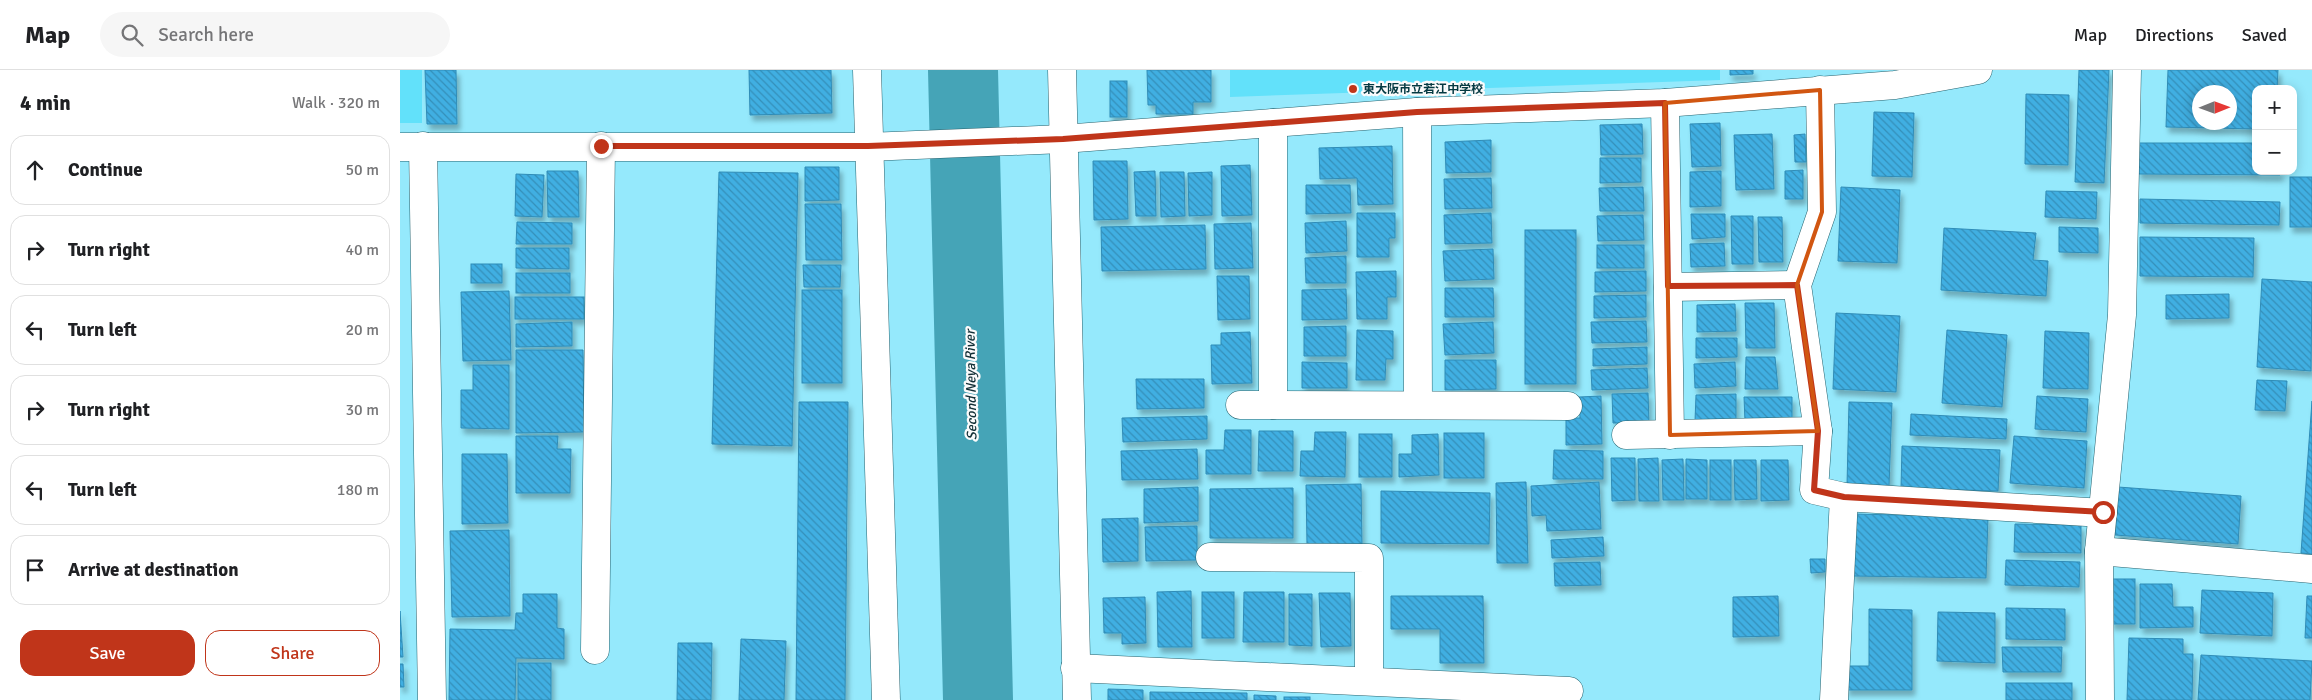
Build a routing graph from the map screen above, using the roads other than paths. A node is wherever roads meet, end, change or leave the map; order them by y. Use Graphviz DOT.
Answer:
graph roads {
  1 [pos="867,70"];
  2 [pos="1062,70"];
  3 [pos="1978,70"];
  4 [pos="2127,70"];
  5 [pos="1895,77"];
  6 [pos="1820,90"];
  7 [pos="1665,103"];
  8 [pos="1417,112"];
  9 [pos="1273,123"];
  10 [pos="1063,139"];
  11 [pos="412,146"];
  12 [pos="601,146"];
  13 [pos="868,146"];
  14 [pos="1797,285"];
  15 [pos="1668,286"];
  16 [pos="1240,405"];
  17 [pos="1273,405"];
  18 [pos="1418,405"];
  19 [pos="1568,406"];
  20 [pos="1818,431"];
  21 [pos="1626,435"];
  22 [pos="1670,435"];
  23 [pos="1844,497"];
  24 [pos="2103,512"];
  25 [pos="2099,551"];
  26 [pos="1210,557"];
  27 [pos="2312,569"];
  28 [pos="595,650"];
  29 [pos="1076,668"];
  30 [pos="1369,681"];
  31 [pos="1570,691"];
  32 [pos="432,700"];
  33 [pos="886,700"];
  34 [pos="1077,700"];
  35 [pos="1834,700"];
  36 [pos="2100,700"];
  1 -- 13 [label="street"];
  2 -- 10 [label="street"];
  3 -- 5 [label="street"];
  4 -- 24 [label="street"];
  5 -- 6 [label="street"];
  6 -- 7 [label="street"];
  6 -- 14 [label="street"];
  7 -- 8 [label="street"];
  7 -- 15 [label="street"];
  8 -- 9 [label="street"];
  8 -- 18 [label="street"];
  9 -- 10 [label="street"];
  9 -- 17 [label="street"];
  10 -- 13 [label="street"];
  10 -- 29 [label="street"];
  11 -- 12 [label="street"];
  11 -- 32 [label="street"];
  12 -- 13 [label="street"];
  12 -- 28 [label="street"];
  13 -- 33 [label="street"];
  14 -- 15 [label="street"];
  14 -- 20 [label="street"];
  15 -- 22 [label="street"];
  16 -- 17 [label="street"];
  17 -- 18 [label="street"];
  18 -- 19 [label="street"];
  20 -- 22 [label="street"];
  20 -- 23 [label="street"];
  21 -- 22 [label="street"];
  23 -- 24 [label="street"];
  23 -- 35 [label="street"];
  24 -- 25 [label="street"];
  25 -- 27 [label="street"];
  25 -- 36 [label="street"];
  26 -- 30 [label="street"];
  29 -- 30 [label="street"];
  29 -- 34 [label="street"];
  30 -- 31 [label="street"];
}
